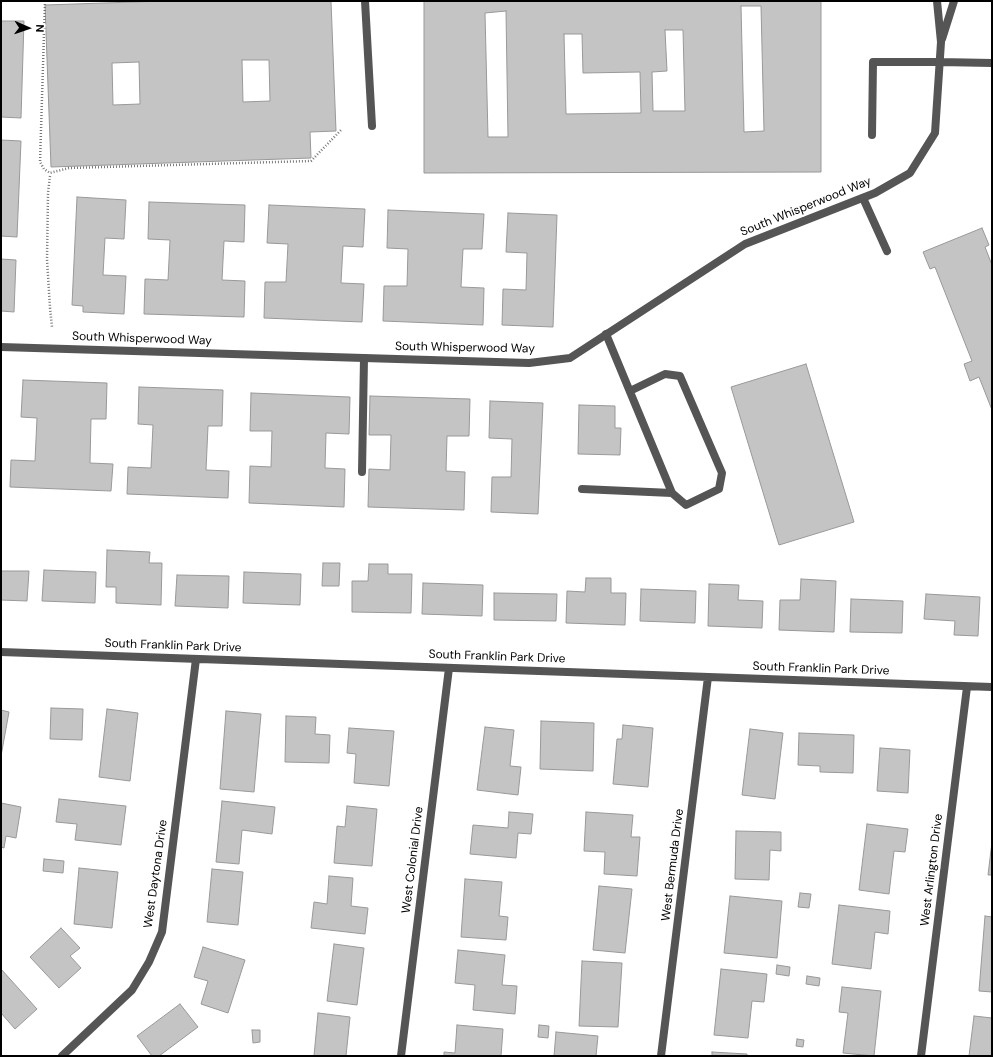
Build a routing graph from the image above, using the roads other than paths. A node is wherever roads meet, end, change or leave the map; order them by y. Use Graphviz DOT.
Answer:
graph roads {
  1 [pos="365,1"];
  2 [pos="936,1"];
  3 [pos="954,1"];
  4 [pos="941,42"];
  5 [pos="940,62"];
  6 [pos="992,63"];
  7 [pos="372,126"];
  8 [pos="872,135"];
  9 [pos="863,198"];
  10 [pos="887,251"];
  11 [pos="606,334"];
  12 [pos="1,347"];
  13 [pos="364,358"];
  14 [pos="630,391"];
  15 [pos="362,472"];
  16 [pos="582,489"];
  17 [pos="672,493"];
  18 [pos="1,652"];
  19 [pos="196,659"];
  20 [pos="449,668"];
  21 [pos="708,677"];
  22 [pos="967,687"];
  23 [pos="992,688"];
  24 [pos="62,1056"];
  25 [pos="401,1056"];
  26 [pos="661,1056"];
  27 [pos="921,1056"];
  1 -- 7 [label="street"];
  2 -- 4 [label="street, South Whisperwood Way"];
  3 -- 4 [label="street, South Whisperwood Way"];
  4 -- 5 [label="street, South Whisperwood Way"];
  5 -- 6 [label="street"];
  5 -- 8 [label="street"];
  5 -- 9 [label="street, South Whisperwood Way"];
  9 -- 10 [label="street"];
  9 -- 11 [label="street, South Whisperwood Way"];
  11 -- 13 [label="street, South Whisperwood Way"];
  11 -- 14 [label="street"];
  12 -- 13 [label="street, South Whisperwood Way"];
  13 -- 15 [label="street"];
  14 -- 17 [label="street"];
  14 -- 17 [label="street"];
  16 -- 17 [label="street"];
  18 -- 19 [label="street, South Franklin Park Drive"];
  19 -- 20 [label="street, South Franklin Park Drive"];
  19 -- 24 [label="street, West Daytona Drive"];
  20 -- 21 [label="street, South Franklin Park Drive"];
  20 -- 25 [label="street, West Colonial Drive"];
  21 -- 22 [label="street, South Franklin Park Drive"];
  21 -- 26 [label="street, West Bermuda Drive"];
  22 -- 23 [label="street, South Franklin Park Drive"];
  22 -- 27 [label="street, West Arlington Drive"];
}
